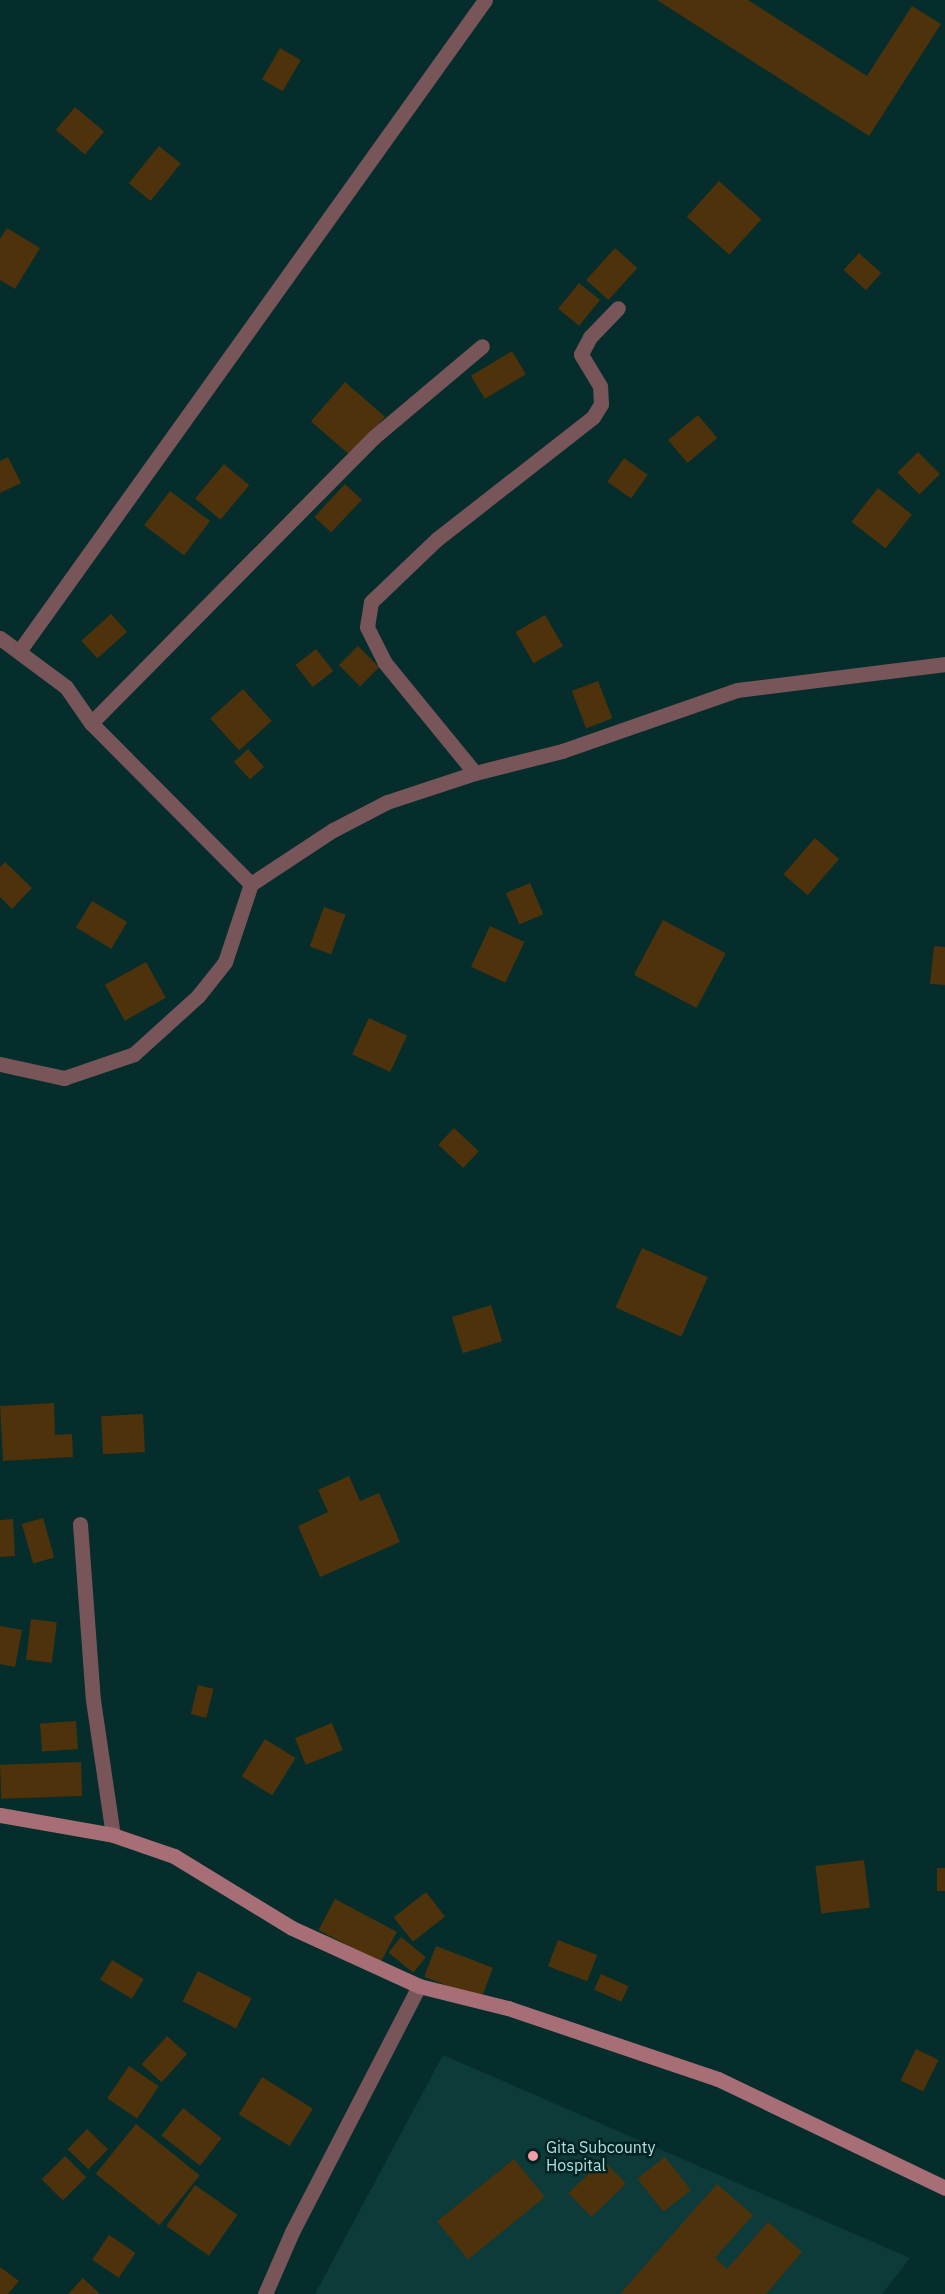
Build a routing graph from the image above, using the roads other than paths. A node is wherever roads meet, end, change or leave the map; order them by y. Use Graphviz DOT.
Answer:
graph roads {
  1 [pos="485,0"];
  2 [pos="618,308"];
  3 [pos="482,346"];
  4 [pos="0,639"];
  5 [pos="20,650"];
  6 [pos="945,664"];
  7 [pos="91,723"];
  8 [pos="475,773"];
  9 [pos="251,884"];
  10 [pos="0,1064"];
  11 [pos="80,1524"];
  12 [pos="0,1815"];
  13 [pos="113,1835"];
  14 [pos="419,1986"];
  15 [pos="945,2188"];
  16 [pos="265,2294"];
  1 -- 5 [label="street"];
  2 -- 8 [label="street"];
  3 -- 7 [label="street"];
  4 -- 5 [label="street"];
  5 -- 7 [label="street"];
  6 -- 8 [label="street"];
  7 -- 9 [label="street"];
  8 -- 9 [label="street"];
  9 -- 10 [label="street"];
  11 -- 13 [label="street"];
  12 -- 13 [label="street"];
  13 -- 14 [label="street"];
  14 -- 15 [label="street"];
  14 -- 16 [label="street"];
}
